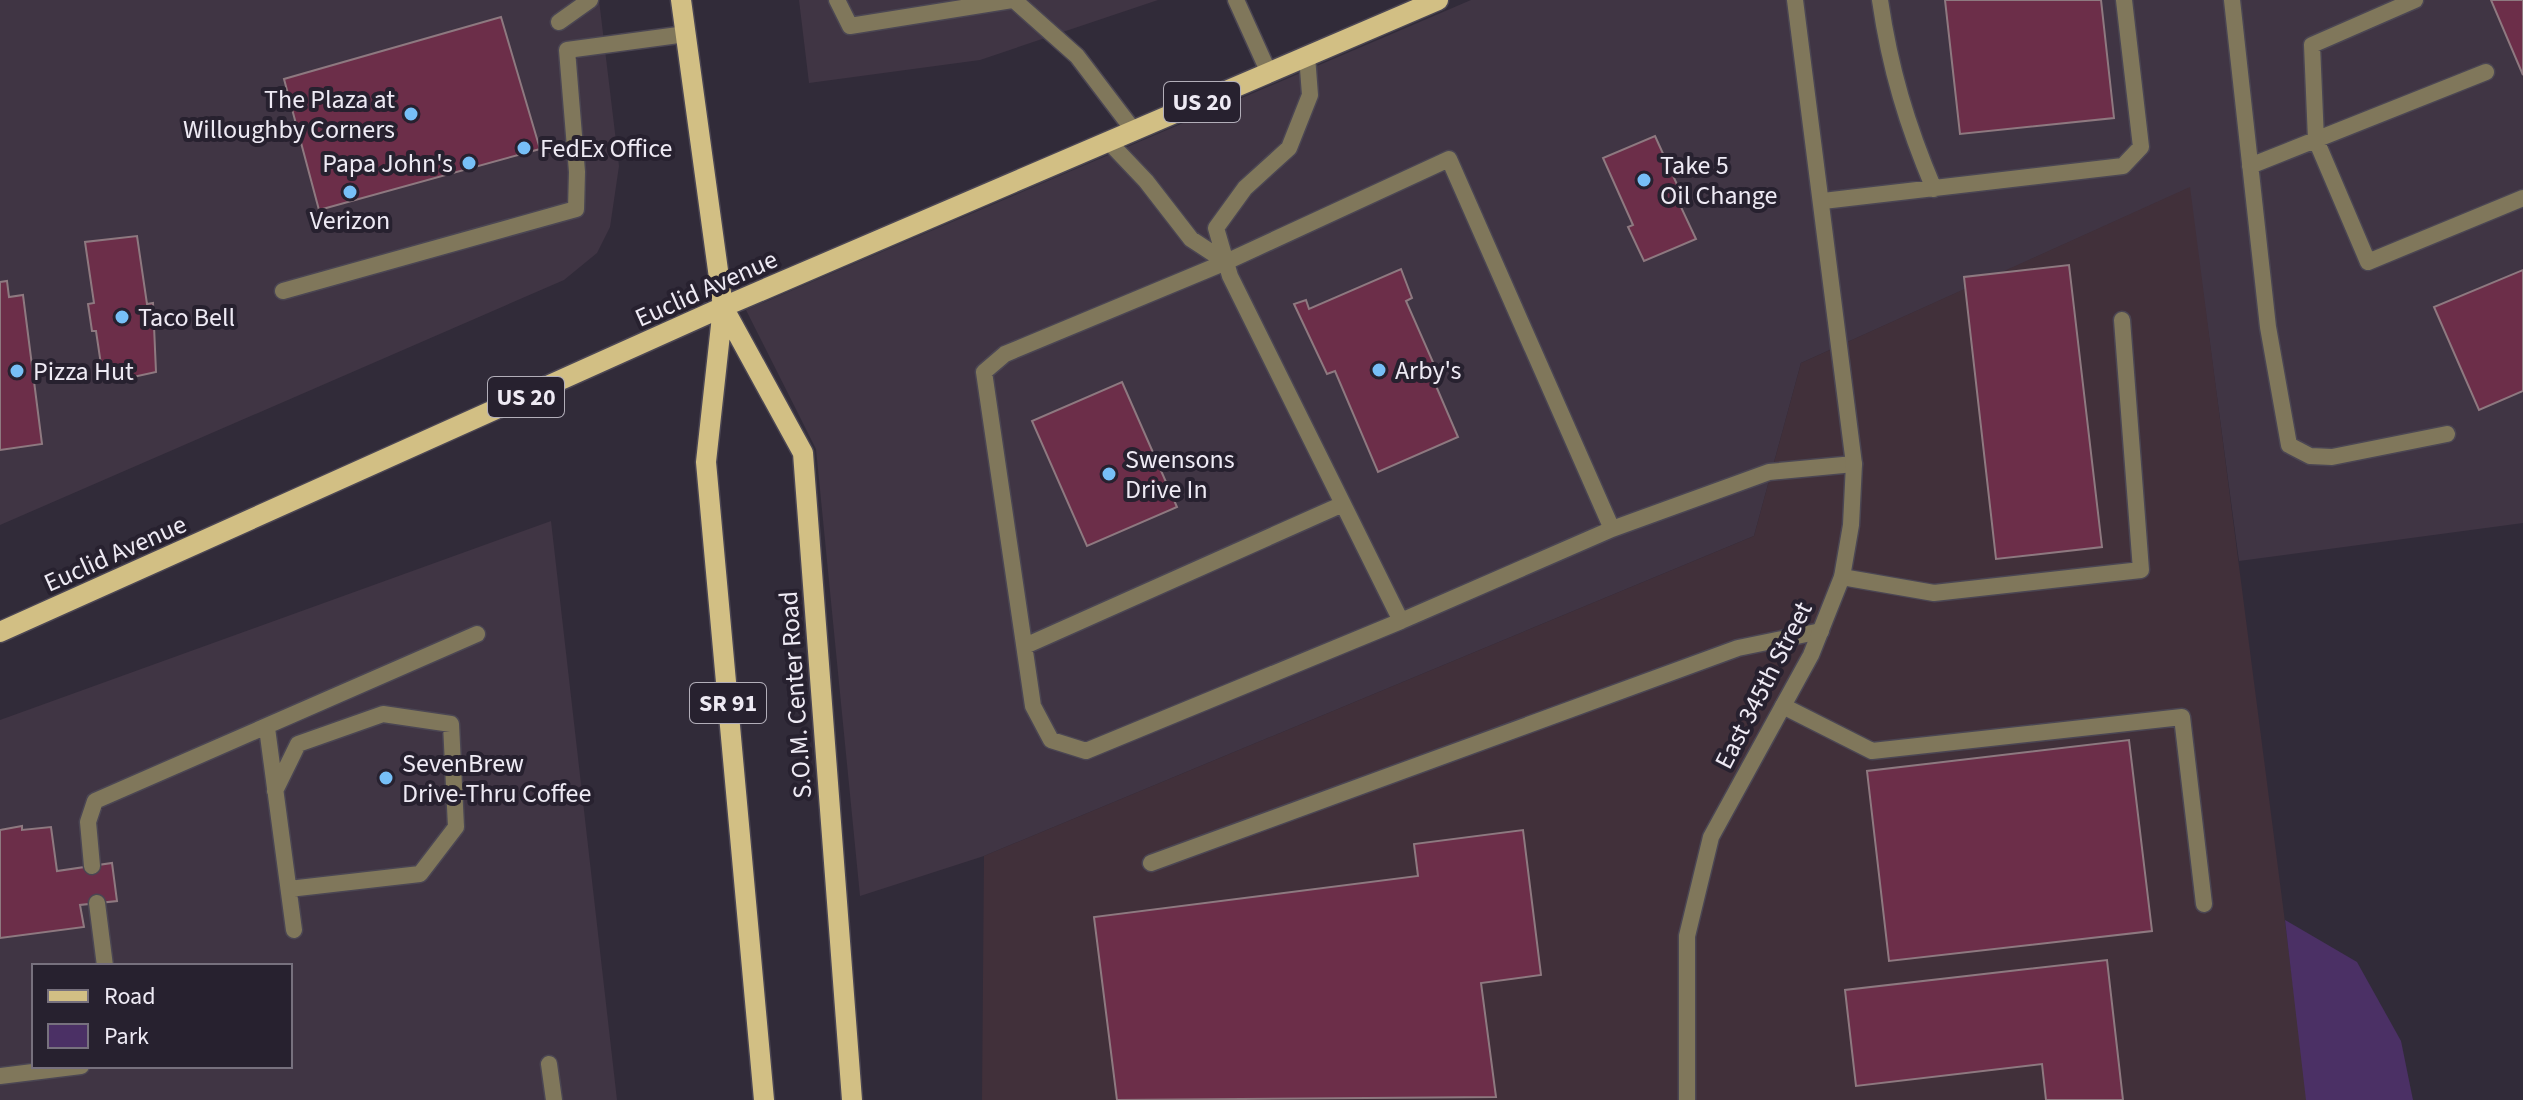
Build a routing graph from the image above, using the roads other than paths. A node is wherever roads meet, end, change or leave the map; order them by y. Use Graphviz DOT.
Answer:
graph roads {
  1 [pos="590,0"];
  2 [pos="681,0"];
  3 [pos="837,0"];
  4 [pos="1013,0"];
  5 [pos="1236,0"];
  6 [pos="1438,0"];
  7 [pos="1795,0"];
  8 [pos="1880,0"];
  9 [pos="2124,0"];
  10 [pos="2232,0"];
  11 [pos="2415,0"];
  12 [pos="559,22"];
  13 [pos="686,34"];
  14 [pos="1307,56"];
  15 [pos="2486,72"];
  16 [pos="1269,73"];
  17 [pos="1134,131"];
  18 [pos="2316,140"];
  19 [pos="1108,141"];
  20 [pos="2250,166"];
  21 [pos="1934,189"];
  22 [pos="2523,198"];
  23 [pos="1823,201"];
  24 [pos="1228,269"];
  25 [pos="283,291"];
  26 [pos="723,307"];
  27 [pos="2122,320"];
  28 [pos="2447,434"];
  29 [pos="1854,464"];
  30 [pos="1343,504"];
  31 [pos="1612,529"];
  32 [pos="1842,577"];
  33 [pos="1401,621"];
  34 [pos="1821,631"];
  35 [pos="0,632"];
  36 [pos="477,634"];
  37 [pos="1025,646"];
  38 [pos="1783,706"];
  39 [pos="267,728"];
  40 [pos="275,791"];
  41 [pos="1151,863"];
  42 [pos="92,866"];
  43 [pos="289,889"];
  44 [pos="97,903"];
  45 [pos="2204,904"];
  46 [pos="294,930"];
  47 [pos="105,964"];
  48 [pos="549,1064"];
  49 [pos="65,1068"];
  50 [pos="0,1076"];
  51 [pos="554,1100"];
  52 [pos="764,1100"];
  53 [pos="852,1100"];
  54 [pos="1687,1100"];
  1 -- 12 [label="street"];
  2 -- 13 [label="main road, S.O.M. Center Road / SR 91"];
  3 -- 4 [label="street"];
  4 -- 17 [label="street"];
  5 -- 16 [label="street"];
  6 -- 14 [label="main road, Euclid Avenue / US 20"];
  7 -- 23 [label="street, East 345th Street"];
  8 -- 21 [label="street"];
  9 -- 21 [label="street"];
  10 -- 20 [label="street"];
  11 -- 18 [label="street"];
  13 -- 25 [label="street"];
  13 -- 26 [label="main road, S.O.M. Center Road / SR 91"];
  14 -- 16 [label="main road, Euclid Avenue / US 20"];
  14 -- 24 [label="street"];
  15 -- 18 [label="street"];
  16 -- 17 [label="main road, Euclid Avenue / US 20"];
  17 -- 19 [label="main road, Euclid Avenue / US 20"];
  18 -- 20 [label="street"];
  18 -- 22 [label="street"];
  19 -- 24 [label="street"];
  19 -- 26 [label="main road, Euclid Avenue / US 20"];
  20 -- 28 [label="street"];
  21 -- 23 [label="street"];
  23 -- 29 [label="street, East 345th Street"];
  24 -- 30 [label="street"];
  24 -- 31 [label="street"];
  24 -- 37 [label="street"];
  26 -- 35 [label="main road, Euclid Avenue / US 20"];
  26 -- 52 [label="main road, S.O.M. Center Road / SR 91"];
  26 -- 53 [label="main road, S.O.M. Center Road / SR 91"];
  27 -- 32 [label="street"];
  29 -- 31 [label="street"];
  29 -- 32 [label="street, East 345th Street"];
  30 -- 33 [label="street"];
  30 -- 37 [label="street"];
  31 -- 33 [label="street"];
  32 -- 34 [label="street, East 345th Street"];
  33 -- 37 [label="street"];
  34 -- 38 [label="street, East 345th Street"];
  34 -- 41 [label="street"];
  36 -- 39 [label="street"];
  38 -- 45 [label="street"];
  38 -- 54 [label="street, East 345th Street"];
  39 -- 40 [label="street"];
  39 -- 42 [label="street"];
  40 -- 43 [label="street"];
  40 -- 43 [label="street"];
  43 -- 46 [label="street"];
  44 -- 47 [label="street"];
  48 -- 51 [label="street"];
  49 -- 50 [label="street"];
}
